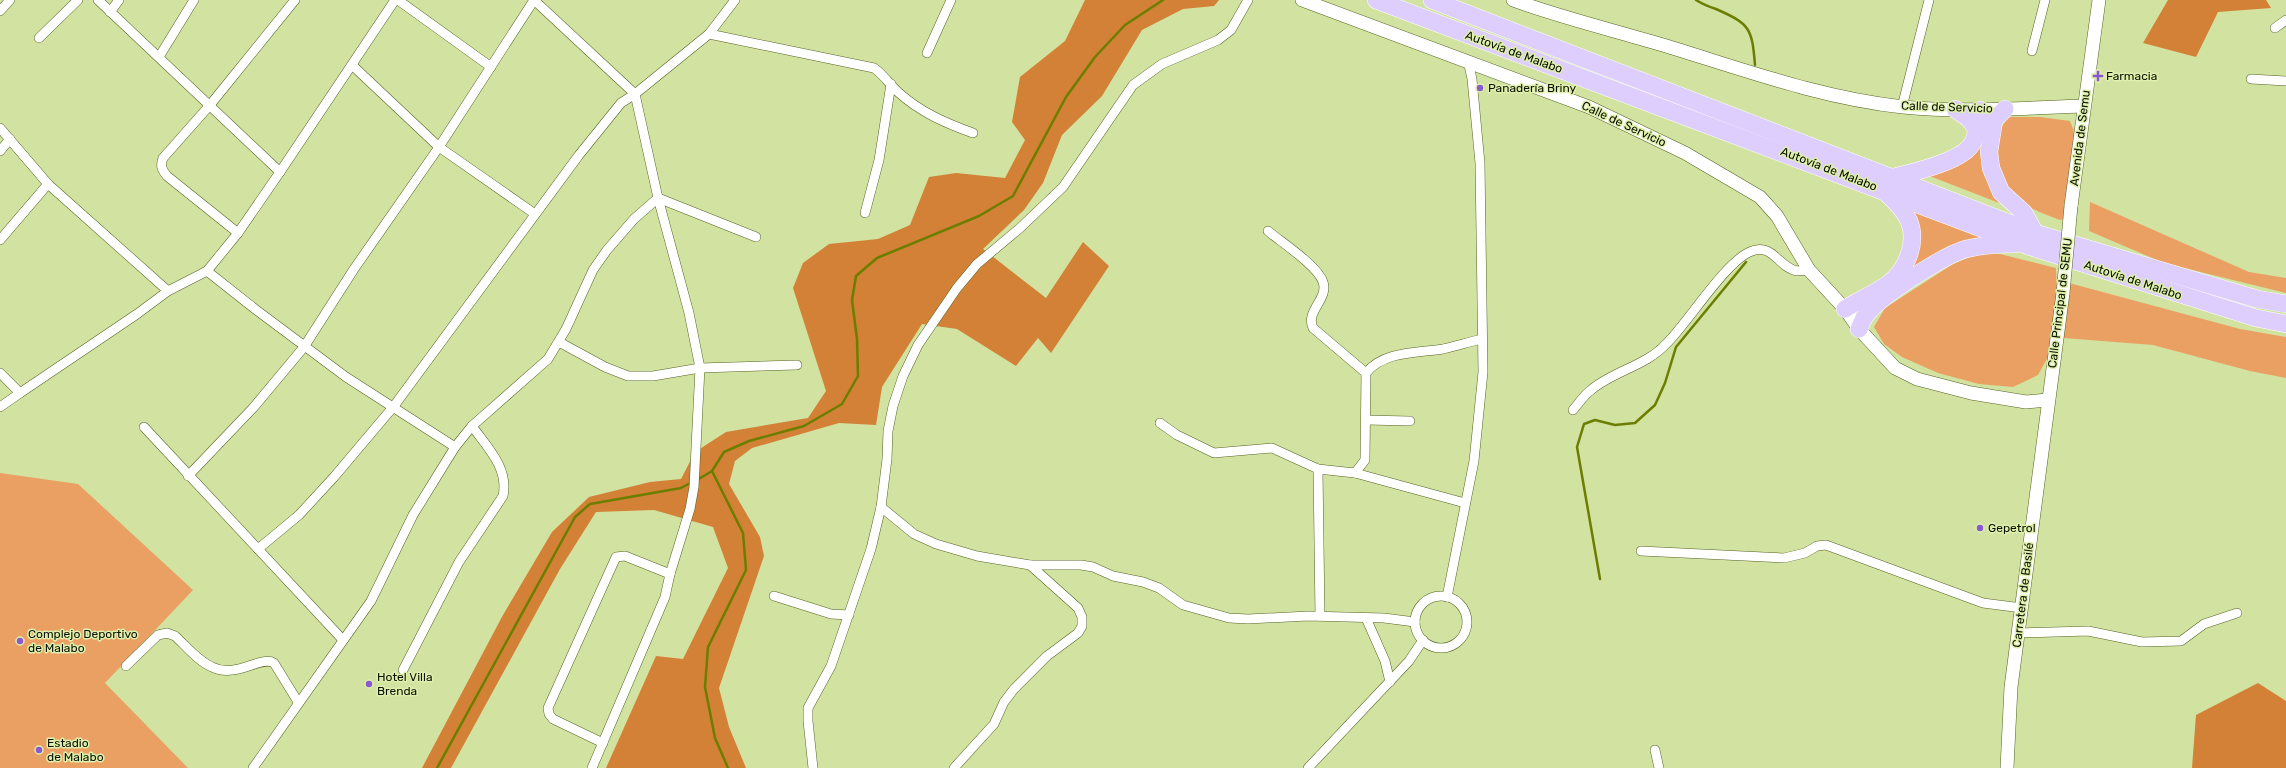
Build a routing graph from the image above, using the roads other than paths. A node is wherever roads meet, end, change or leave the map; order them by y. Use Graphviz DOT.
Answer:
graph roads {
  1 [pos="10,0"];
  2 [pos="78,0"];
  3 [pos="98,0"];
  4 [pos="120,0"];
  5 [pos="194,0"];
  6 [pos="295,0"];
  7 [pos="395,0"];
  8 [pos="398,0"];
  9 [pos="534,0"];
  10 [pos="735,0"];
  11 [pos="952,0"];
  12 [pos="1248,0"];
  13 [pos="1302,0"];
  14 [pos="1376,0"];
  15 [pos="1432,0"];
  16 [pos="1513,0"];
  17 [pos="1929,0"];
  18 [pos="2045,0"];
  19 [pos="2099,0"];
  20 [pos="0,11"];
  21 [pos="110,12"];
  22 [pos="2286,20"];
  23 [pos="2275,28"];
  24 [pos="709,34"];
  25 [pos="39,38"];
  26 [pos="2032,51"];
  27 [pos="927,53"];
  28 [pos="159,57"];
  29 [pos="1474,63"];
  30 [pos="352,65"];
  31 [pos="491,67"];
  32 [pos="2251,79"];
  33 [pos="2286,81"];
  34 [pos="891,84"];
  35 [pos="635,94"];
  36 [pos="210,105"];
  37 [pos="2084,106"];
  38 [pos="1902,107"];
  39 [pos="1955,109"];
  40 [pos="2005,109"];
  41 [pos="1981,110"];
  42 [pos="0,128"];
  43 [pos="1976,128"];
  44 [pos="973,133"];
  45 [pos="10,139"];
  46 [pos="439,147"];
  47 [pos="0,151"];
  48 [pos="280,172"];
  49 [pos="48,184"];
  50 [pos="1887,184"];
  51 [pos="658,198"];
  52 [pos="2072,206"];
  53 [pos="865,212"];
  54 [pos="535,214"];
  55 [pos="1268,231"];
  56 [pos="238,233"];
  57 [pos="756,237"];
  58 [pos="0,240"];
  59 [pos="2033,240"];
  60 [pos="1809,270"];
  61 [pos="207,271"];
  62 [pos="168,291"];
  63 [pos="2286,304"];
  64 [pos="1845,309"];
  65 [pos="2286,324"];
  66 [pos="1858,329"];
  67 [pos="1482,339"];
  68 [pos="559,342"];
  69 [pos="304,347"];
  70 [pos="797,365"];
  71 [pos="700,368"];
  72 [pos="0,373"];
  73 [pos="1366,373"];
  74 [pos="20,393"];
  75 [pos="2048,400"];
  76 [pos="394,406"];
  77 [pos="0,407"];
  78 [pos="1573,410"];
  79 [pos="1366,420"];
  80 [pos="1410,421"];
  81 [pos="1160,423"];
  82 [pos="472,426"];
  83 [pos="144,427"];
  84 [pos="455,447"];
  85 [pos="1318,469"];
  86 [pos="1356,473"];
  87 [pos="188,476"];
  88 [pos="1465,504"];
  89 [pos="881,507"];
  90 [pos="258,549"];
  91 [pos="1641,551"];
  92 [pos="1030,565"];
  93 [pos="670,574"];
  94 [pos="774,596"];
  95 [pos="1447,597"];
  96 [pos="2022,608"];
  97 [pos="2237,613"];
  98 [pos="849,615"];
  99 [pos="1320,616"];
  100 [pos="1366,618"];
  101 [pos="1416,622"];
  102 [pos="2019,633"];
  103 [pos="343,640"];
  104 [pos="1423,640"];
  105 [pos="126,666"];
  106 [pos="403,670"];
  107 [pos="1390,682"];
  108 [pos="298,702"];
  109 [pos="602,743"];
  110 [pos="1655,750"];
  111 [pos="253,768"];
  112 [pos="592,768"];
  113 [pos="812,768"];
  114 [pos="954,768"];
  115 [pos="1308,768"];
  116 [pos="1659,768"];
  117 [pos="2007,768"];
  1 -- 20 [label="street"];
  2 -- 25 [label="street"];
  3 -- 21 [label="street"];
  4 -- 21 [label="street"];
  5 -- 28 [label="street"];
  6 -- 36 [label="street"];
  7 -- 30 [label="street"];
  8 -- 31 [label="street"];
  9 -- 31 [label="street"];
  9 -- 35 [label="street"];
  10 -- 24 [label="street"];
  11 -- 27 [label="street"];
  12 -- 89 [label="street"];
  13 -- 29 [label="street, Calle de Servicio"];
  14 -- 50 [label="highway, Autovía de Malabo"];
  15 -- 50 [label="highway, Autovía de Malabo"];
  16 -- 38 [label="street, Calle de Servicio"];
  17 -- 38 [label="street"];
  18 -- 26 [label="street"];
  19 -- 37 [label="street, Avenida de Semu"];
  21 -- 28 [label="street"];
  22 -- 23 [label="street"];
  24 -- 34 [label="street"];
  24 -- 35 [label="street"];
  28 -- 36 [label="street"];
  29 -- 60 [label="street, Calle de Servicio"];
  29 -- 67 [label="street"];
  30 -- 46 [label="street"];
  30 -- 48 [label="street"];
  31 -- 46 [label="street"];
  32 -- 33 [label="street"];
  34 -- 44 [label="street"];
  34 -- 53 [label="street"];
  35 -- 51 [label="street"];
  35 -- 54 [label="street"];
  36 -- 48 [label="street"];
  36 -- 56 [label="street"];
  37 -- 40 [label="street, Calle de Servicio"];
  37 -- 52 [label="street, Avenida de Semu"];
  38 -- 39 [label="street, Calle de Servicio"];
  39 -- 41 [label="street, Calle de Servicio"];
  39 -- 43 [label="highway"];
  40 -- 41 [label="street, Calle de Servicio"];
  40 -- 59 [label="highway"];
  41 -- 43 [label="highway"];
  42 -- 45 [label="street"];
  43 -- 50 [label="highway"];
  45 -- 47 [label="street"];
  45 -- 49 [label="street"];
  46 -- 54 [label="street"];
  46 -- 69 [label="street"];
  48 -- 56 [label="street"];
  49 -- 58 [label="street"];
  49 -- 62 [label="street"];
  50 -- 59 [label="highway, Autovía de Malabo"];
  50 -- 64 [label="highway"];
  51 -- 57 [label="street"];
  51 -- 68 [label="street"];
  51 -- 71 [label="street"];
  52 -- 75 [label="street, Calle Principal de SEMU, bridge"];
  54 -- 76 [label="street"];
  55 -- 73 [label="street"];
  56 -- 61 [label="street"];
  59 -- 63 [label="highway, Autovía de Malabo"];
  59 -- 65 [label="highway, Autovía de Malabo"];
  59 -- 66 [label="highway"];
  60 -- 64 [label="street, Calle de Servicio"];
  60 -- 78 [label="street"];
  61 -- 62 [label="street"];
  61 -- 69 [label="street"];
  62 -- 74 [label="street"];
  64 -- 66 [label="street, Calle de Servicio"];
  66 -- 75 [label="street, Calle de Servicio"];
  67 -- 73 [label="street"];
  67 -- 88 [label="street"];
  68 -- 71 [label="street"];
  68 -- 82 [label="street"];
  69 -- 76 [label="street"];
  69 -- 87 [label="street"];
  70 -- 71 [label="street"];
  71 -- 93 [label="street"];
  72 -- 74 [label="street"];
  73 -- 79 [label="street"];
  74 -- 77 [label="street"];
  75 -- 96 [label="street, Carretera de Basilé"];
  76 -- 84 [label="street"];
  76 -- 90 [label="street"];
  79 -- 80 [label="street"];
  79 -- 86 [label="street"];
  81 -- 85 [label="street"];
  82 -- 84 [label="street"];
  82 -- 106 [label="street"];
  83 -- 87 [label="street"];
  84 -- 103 [label="street"];
  85 -- 86 [label="street"];
  85 -- 99 [label="street"];
  86 -- 88 [label="street"];
  87 -- 90 [label="street"];
  88 -- 95 [label="street"];
  89 -- 92 [label="street"];
  89 -- 98 [label="street"];
  90 -- 103 [label="street"];
  91 -- 96 [label="street"];
  92 -- 99 [label="street"];
  92 -- 114 [label="street"];
  93 -- 109 [label="street"];
  93 -- 109 [label="street"];
  94 -- 98 [label="street"];
  95 -- 101 [label="street"];
  95 -- 104 [label="street"];
  96 -- 102 [label="street, Carretera de Basilé"];
  97 -- 102 [label="street"];
  98 -- 113 [label="street"];
  99 -- 100 [label="street"];
  100 -- 101 [label="street"];
  100 -- 107 [label="street"];
  101 -- 104 [label="street"];
  102 -- 117 [label="street, Carretera de Basilé"];
  103 -- 108 [label="street"];
  104 -- 107 [label="street"];
  105 -- 108 [label="street"];
  107 -- 115 [label="street"];
  108 -- 111 [label="street"];
  109 -- 112 [label="street"];
  110 -- 116 [label="street"];
}
